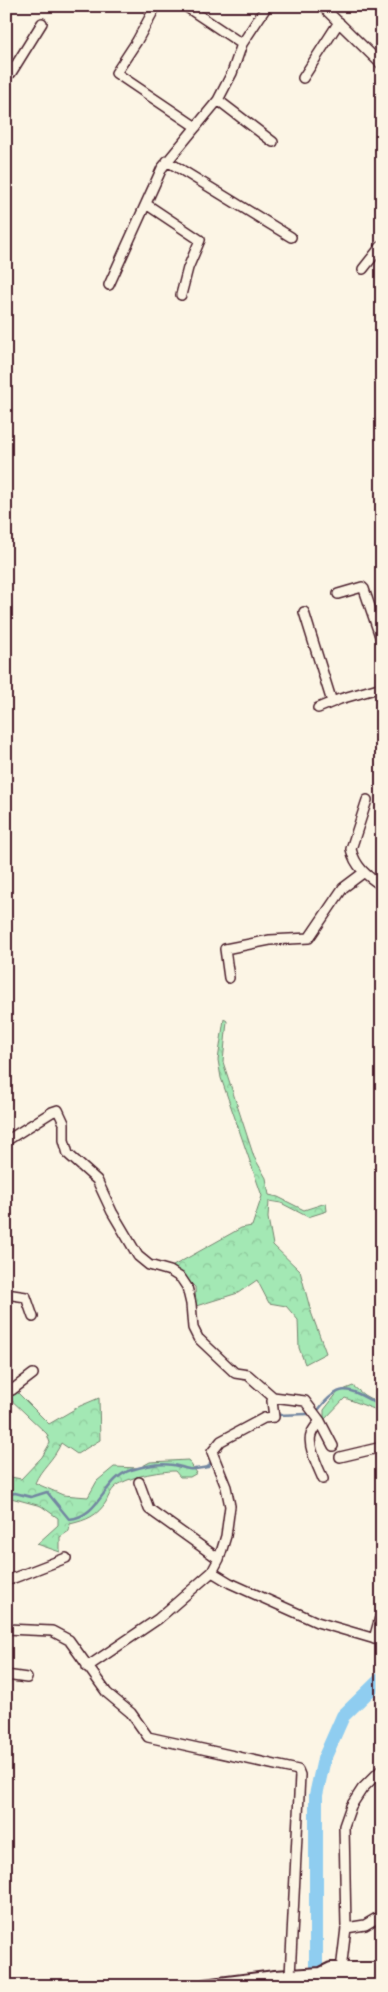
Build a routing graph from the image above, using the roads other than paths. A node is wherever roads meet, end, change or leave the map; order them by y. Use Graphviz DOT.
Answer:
graph roads {
  1 [pos="156,6"];
  2 [pos="185,6"];
  3 [pos="266,6"];
  4 [pos="322,6"];
  5 [pos="339,22"];
  6 [pos="42,23"];
  7 [pos="242,44"];
  8 [pos="382,65"];
  9 [pos="10,73"];
  10 [pos="303,78"];
  11 [pos="218,100"];
  12 [pos="196,127"];
  13 [pos="273,142"];
  14 [pos="168,161"];
  15 [pos="146,204"];
  16 [pos="291,237"];
  17 [pos="382,245"];
  18 [pos="364,269"];
  19 [pos="109,285"];
  20 [pos="181,295"];
  21 [pos="338,594"];
  22 [pos="304,612"];
  23 [pos="382,642"];
  24 [pos="382,687"];
  25 [pos="332,702"];
  26 [pos="318,708"];
  27 [pos="367,800"];
  28 [pos="363,873"];
  29 [pos="382,886"];
  30 [pos="229,978"];
  31 [pos="6,1141"];
  32 [pos="6,1294"];
  33 [pos="32,1317"];
  34 [pos="33,1374"];
  35 [pos="6,1386"];
  36 [pos="273,1397"];
  37 [pos="320,1421"];
  38 [pos="333,1446"];
  39 [pos="382,1447"];
  40 [pos="340,1457"];
  41 [pos="323,1479"];
  42 [pos="139,1482"];
  43 [pos="66,1558"];
  44 [pos="219,1559"];
  45 [pos="212,1572"];
  46 [pos="8,1578"];
  47 [pos="382,1610"];
  48 [pos="6,1629"];
  49 [pos="378,1640"];
  50 [pos="87,1667"];
  51 [pos="6,1675"];
  52 [pos="27,1678"];
  53 [pos="382,1768"];
  54 [pos="382,1915"];
  55 [pos="346,1928"];
  56 [pos="382,1969"];
  57 [pos="341,1970"];
  58 [pos="321,1974"];
  59 [pos="290,1976"];
  60 [pos="382,1980"];
  61 [pos="274,1981"];
  62 [pos="204,1986"];
  1 -- 12 [label="street"];
  2 -- 7 [label="street"];
  3 -- 7 [label="street"];
  4 -- 5 [label="street"];
  5 -- 8 [label="street"];
  5 -- 10 [label="street"];
  6 -- 9 [label="street"];
  7 -- 11 [label="street"];
  11 -- 12 [label="street"];
  11 -- 13 [label="street"];
  12 -- 14 [label="street"];
  14 -- 15 [label="street"];
  14 -- 16 [label="street"];
  15 -- 19 [label="street"];
  15 -- 20 [label="street"];
  17 -- 18 [label="street"];
  21 -- 23 [label="street"];
  22 -- 25 [label="street"];
  24 -- 25 [label="street"];
  25 -- 26 [label="street"];
  27 -- 28 [label="street"];
  28 -- 29 [label="street"];
  28 -- 30 [label="street"];
  31 -- 36 [label="street"];
  32 -- 33 [label="street"];
  34 -- 35 [label="street"];
  36 -- 37 [label="street"];
  36 -- 44 [label="street"];
  37 -- 38 [label="street"];
  37 -- 41 [label="street"];
  39 -- 40 [label="street"];
  42 -- 44 [label="street"];
  43 -- 46 [label="street"];
  44 -- 45 [label="street"];
  45 -- 49 [label="street"];
  45 -- 50 [label="street"];
  47 -- 49 [label="street"];
  48 -- 50 [label="street"];
  50 -- 59 [label="street"];
  51 -- 52 [label="street"];
  53 -- 55 [label="street"];
  54 -- 55 [label="street"];
  55 -- 57 [label="street"];
  56 -- 57 [label="main road"];
  57 -- 58 [label="main road"];
  58 -- 59 [label="main road"];
  58 -- 60 [label="main road"];
  59 -- 61 [label="main road"];
  61 -- 62 [label="main road"];
}
